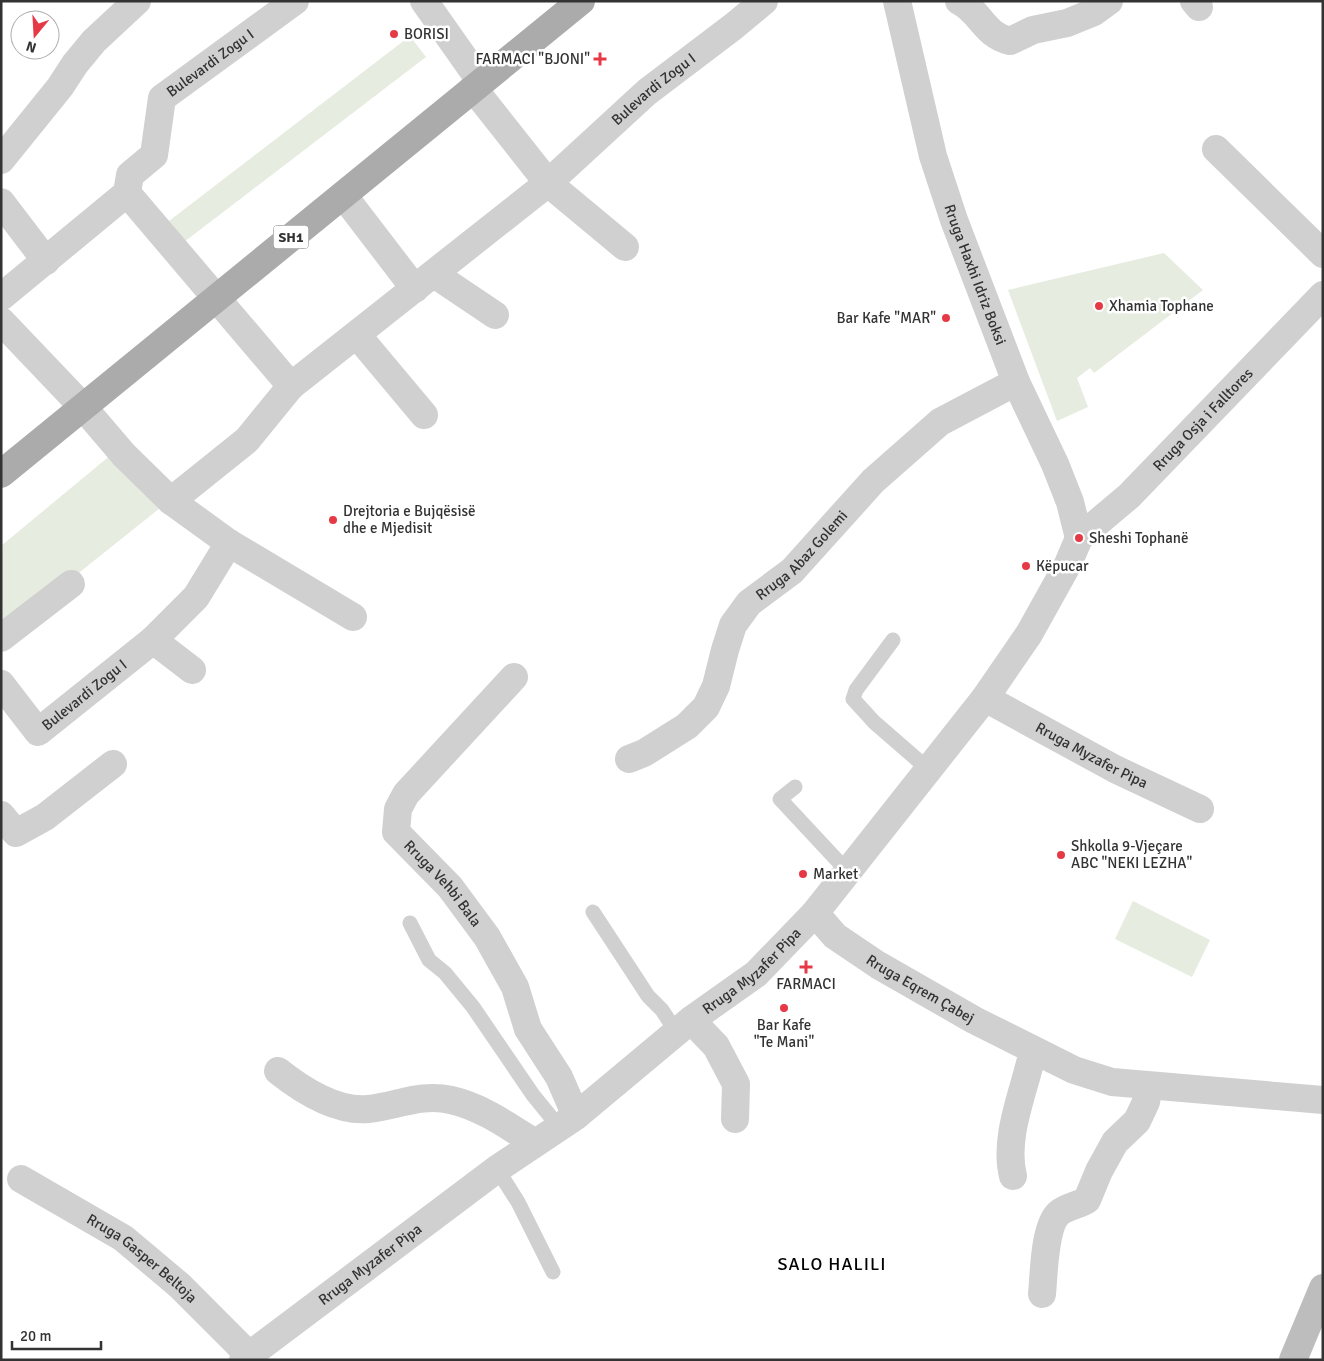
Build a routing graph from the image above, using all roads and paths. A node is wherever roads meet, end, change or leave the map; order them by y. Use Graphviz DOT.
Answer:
graph roads {
  1 [pos="137,1"];
  2 [pos="295,1"];
  3 [pos="424,1"];
  4 [pos="581,1"];
  5 [pos="764,1"];
  6 [pos="959,1"];
  7 [pos="1109,1"];
  8 [pos="902,2"];
  9 [pos="110,10"];
  10 [pos="477,85"];
  11 [pos="1216,149"];
  12 [pos="1,160"];
  13 [pos="548,183"];
  14 [pos="127,193"];
  15 [pos="343,195"];
  16 [pos="1,202"];
  17 [pos="625,247"];
  18 [pos="1323,254"];
  19 [pos="46,261"];
  20 [pos="425,281"];
  21 [pos="1,297"];
  22 [pos="1322,297"];
  23 [pos="216,298"];
  24 [pos="495,314"];
  25 [pos="1,321"];
  26 [pos="357,335"];
  27 [pos="1016,382"];
  28 [pos="291,386"];
  29 [pos="83,407"];
  30 [pos="424,415"];
  31 [pos="1,474"];
  32 [pos="171,501"];
  33 [pos="1079,538"];
  34 [pos="229,543"];
  35 [pos="71,584"];
  36 [pos="353,617"];
  37 [pos="1,638"];
  38 [pos="153,640"];
  39 [pos="893,640"];
  40 [pos="192,670"];
  41 [pos="514,677"];
  42 [pos="1,684"];
  43 [pos="985,698"];
  44 [pos="629,758"];
  45 [pos="113,764"];
  46 [pos="928,769"];
  47 [pos="795,786"];
  48 [pos="1200,809"];
  49 [pos="1,815"];
  50 [pos="848,872"];
  51 [pos="593,912"];
  52 [pos="816,913"];
  53 [pos="410,923"];
  54 [pos="684,1027"];
  55 [pos="1036,1052"];
  56 [pos="278,1071"];
  57 [pos="1148,1086"];
  58 [pos="1323,1100"];
  59 [pos="735,1119"];
  60 [pos="567,1121"];
  61 [pos="535,1143"];
  62 [pos="497,1169"];
  63 [pos="1013,1176"];
  64 [pos="21,1179"];
  65 [pos="553,1272"];
  66 [pos="1323,1288"];
  67 [pos="1042,1294"];
  68 [pos="246,1357"];
  69 [pos="1293,1360"];
  1 -- 9 [label="street"];
  2 -- 14 [label="street, Bulevardi Zogu I"];
  3 -- 10 [label="street"];
  4 -- 10 [label="main road, SH1"];
  5 -- 13 [label="street, Bulevardi Zogu I"];
  6 -- 7 [label="street"];
  8 -- 27 [label="street, Rruga Haxhi Idriz Boksi"];
  9 -- 12 [label="street"];
  10 -- 13 [label="street"];
  10 -- 15 [label="main road, SH1"];
  11 -- 18 [label="street"];
  13 -- 17 [label="street"];
  13 -- 20 [label="street, Bulevardi Zogu I"];
  14 -- 19 [label="street, Bulevardi Zogu I"];
  14 -- 23 [label="street"];
  15 -- 20 [label="street"];
  15 -- 23 [label="main road, SH1"];
  16 -- 19 [label="street"];
  19 -- 21 [label="street, Bulevardi Zogu I"];
  20 -- 24 [label="street"];
  20 -- 26 [label="street, Bulevardi Zogu I"];
  22 -- 33 [label="street, Rruga Osja i Falltores"];
  23 -- 28 [label="street"];
  23 -- 29 [label="main road, SH1"];
  25 -- 29 [label="street"];
  26 -- 28 [label="street, Bulevardi Zogu I"];
  26 -- 30 [label="street"];
  27 -- 33 [label="street, Rruga Haxhi Idriz Boksi"];
  27 -- 44 [label="street, Rruga Abaz Golemi"];
  28 -- 32 [label="street, Bulevardi Zogu I"];
  29 -- 31 [label="main road, SH1"];
  29 -- 32 [label="street"];
  32 -- 34 [label="street"];
  33 -- 43 [label="street, Rruga Myzafer Pipa"];
  34 -- 36 [label="street"];
  34 -- 38 [label="street, Bulevardi Zogu I"];
  35 -- 37 [label="street"];
  38 -- 40 [label="street"];
  38 -- 42 [label="street, Bulevardi Zogu I"];
  39 -- 46 [label="lane"];
  41 -- 60 [label="street, Rruga Vehbi Bala"];
  43 -- 46 [label="street, Rruga Myzafer Pipa"];
  43 -- 48 [label="street, Rruga Myzafer Pipa"];
  45 -- 49 [label="street"];
  46 -- 50 [label="street, Rruga Myzafer Pipa"];
  47 -- 50 [label="lane"];
  50 -- 52 [label="street, Rruga Myzafer Pipa"];
  51 -- 54 [label="lane, Rruga Myzafer Pipa"];
  52 -- 54 [label="street, Rruga Myzafer Pipa"];
  52 -- 55 [label="street, Rruga Eqrem Çabej"];
  53 -- 60 [label="lane"];
  54 -- 59 [label="street, Rruga Myzafer Pipa"];
  54 -- 60 [label="street, Rruga Myzafer Pipa"];
  55 -- 57 [label="street, Rruga Eqrem Çabej"];
  55 -- 63 [label="street"];
  56 -- 61 [label="street"];
  57 -- 58 [label="street, Rruga Eqrem Çabej"];
  57 -- 67 [label="street"];
  60 -- 61 [label="street, Rruga Myzafer Pipa"];
  61 -- 62 [label="street, Rruga Myzafer Pipa"];
  62 -- 65 [label="lane"];
  62 -- 68 [label="street, Rruga Myzafer Pipa"];
  64 -- 68 [label="street, Rruga Gasper Beltoja"];
  66 -- 69 [label="main road"];
}
